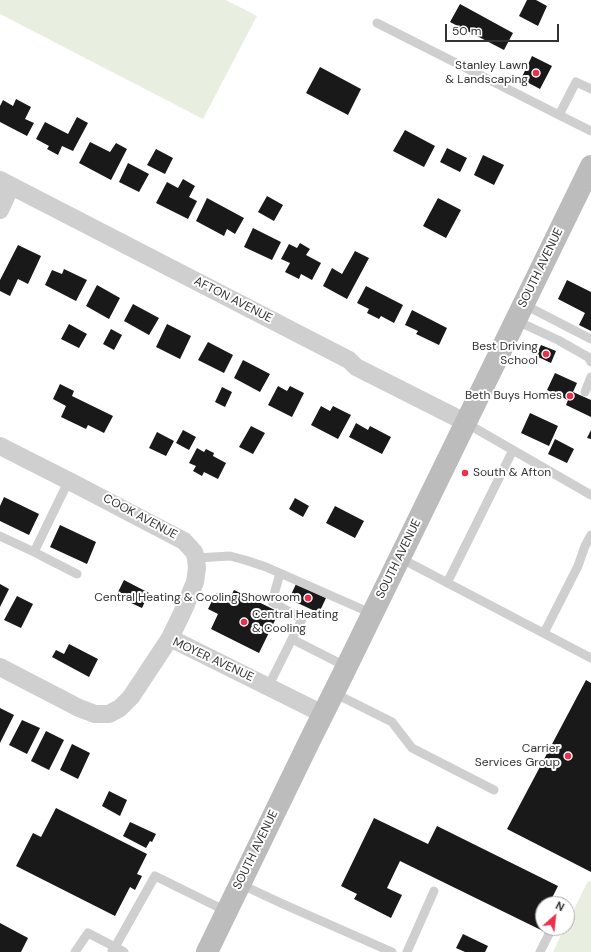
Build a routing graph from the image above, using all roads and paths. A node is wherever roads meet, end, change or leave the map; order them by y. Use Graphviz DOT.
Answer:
graph roads {
  1 [pos="377,23"];
  2 [pos="591,89"];
  3 [pos="560,115"];
  4 [pos="591,131"];
  5 [pos="590,171"];
  6 [pos="6,183"];
  7 [pos="0,210"];
  8 [pos="519,312"];
  9 [pos="591,339"];
  10 [pos="591,362"];
  11 [pos="591,377"];
  12 [pos="585,392"];
  13 [pos="465,422"];
  14 [pos="0,446"];
  15 [pos="513,450"];
  16 [pos="69,480"];
  17 [pos="591,495"];
  18 [pos="591,535"];
  19 [pos="0,536"];
  20 [pos="34,552"];
  21 [pos="196,558"];
  22 [pos="400,558"];
  23 [pos="280,573"];
  24 [pos="77,574"];
  25 [pos="447,583"];
  26 [pos="373,614"];
  27 [pos="544,633"];
  28 [pos="170,638"];
  29 [pos="292,639"];
  30 [pos="591,658"];
  31 [pos="0,667"];
  32 [pos="347,667"];
  33 [pos="268,687"];
  34 [pos="334,692"];
  35 [pos="323,714"];
  36 [pos="494,790"];
  37 [pos="240,884"];
  38 [pos="434,891"];
  39 [pos="226,911"];
  40 [pos="548,936"];
  41 [pos="113,949"];
  42 [pos="75,952"];
  43 [pos="124,952"];
  44 [pos="207,952"];
  45 [pos="392,952"];
  46 [pos="407,952"];
  47 [pos="540,952"];
  1 -- 3 [label="lane"];
  2 -- 3 [label="lane"];
  3 -- 4 [label="lane"];
  5 -- 8 [label="main road, SOUTH AVENUE"];
  6 -- 7 [label="street"];
  6 -- 13 [label="street, AFTON AVENUE"];
  8 -- 9 [label="lane"];
  8 -- 10 [label="lane"];
  8 -- 13 [label="main road, SOUTH AVENUE"];
  11 -- 12 [label="lane"];
  13 -- 15 [label="lane"];
  13 -- 22 [label="main road, SOUTH AVENUE"];
  14 -- 16 [label="street, COOK AVENUE"];
  15 -- 17 [label="lane"];
  15 -- 25 [label="lane"];
  16 -- 20 [label="lane"];
  16 -- 21 [label="street, COOK AVENUE"];
  18 -- 27 [label="lane"];
  19 -- 20 [label="lane"];
  20 -- 24 [label="lane"];
  21 -- 23 [label="lane"];
  21 -- 28 [label="street"];
  22 -- 25 [label="lane"];
  22 -- 26 [label="main road, SOUTH AVENUE"];
  23 -- 26 [label="lane"];
  23 -- 29 [label="lane"];
  25 -- 27 [label="lane"];
  26 -- 32 [label="main road, SOUTH AVENUE"];
  27 -- 30 [label="lane"];
  28 -- 31 [label="street, MOYER AVENUE"];
  28 -- 33 [label="street, MOYER AVENUE"];
  29 -- 32 [label="lane"];
  29 -- 33 [label="lane"];
  32 -- 34 [label="main road, SOUTH AVENUE"];
  33 -- 35 [label="street, MOYER AVENUE"];
  34 -- 35 [label="main road, SOUTH AVENUE"];
  34 -- 36 [label="lane"];
  35 -- 37 [label="main road, SOUTH AVENUE"];
  37 -- 39 [label="main road, SOUTH AVENUE"];
  37 -- 45 [label="lane"];
  38 -- 46 [label="lane"];
  39 -- 41 [label="lane"];
  39 -- 44 [label="main road, SOUTH AVENUE"];
  40 -- 47 [label="lane"];
  41 -- 42 [label="lane"];
  41 -- 43 [label="lane"];
}
